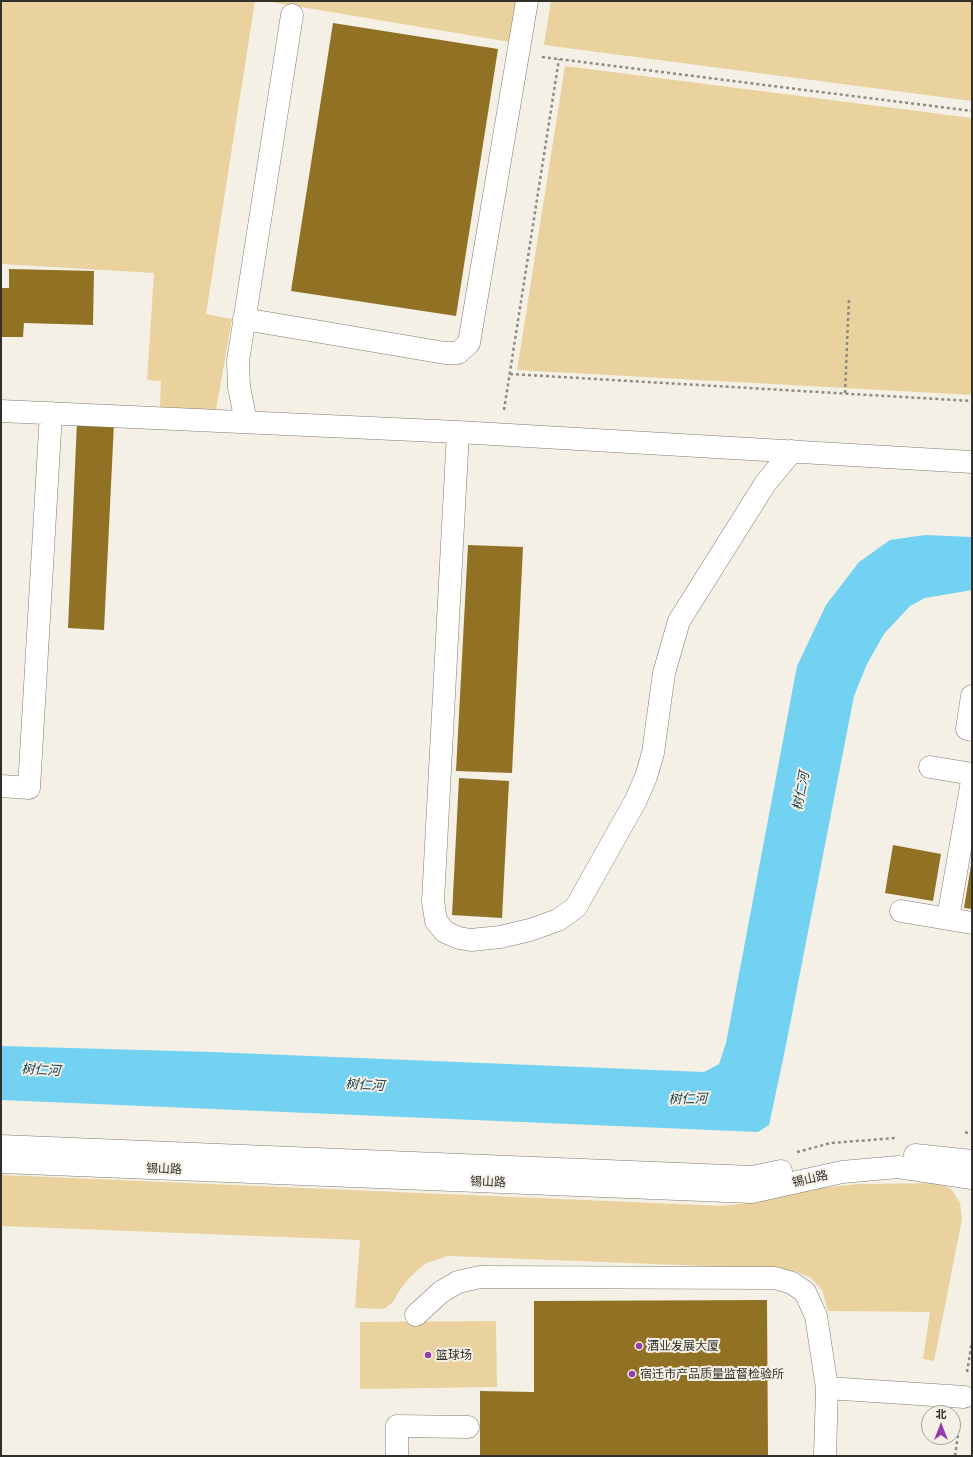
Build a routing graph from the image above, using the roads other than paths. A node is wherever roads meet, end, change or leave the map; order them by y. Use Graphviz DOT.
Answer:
graph roads {
  1 [pos="527,1"];
  2 [pos="292,15"];
  3 [pos="244,319"];
  4 [pos="1,411"];
  5 [pos="51,413"];
  6 [pos="246,422"];
  7 [pos="458,432"];
  8 [pos="792,451"];
  9 [pos="972,462"];
  10 [pos="972,696"];
  11 [pos="972,730"];
  12 [pos="930,767"];
  13 [pos="972,774"];
  14 [pos="972,781"];
  15 [pos="1,786"];
  16 [pos="901,911"];
  17 [pos="948,918"];
  18 [pos="972,923"];
  19 [pos="1,1146"];
  20 [pos="972,1161"];
  21 [pos="1,1162"];
  22 [pos="972,1178"];
  23 [pos="416,1315"];
  24 [pos="827,1388"];
  25 [pos="964,1397"];
  26 [pos="468,1426"];
  27 [pos="397,1456"];
  28 [pos="825,1456"];
  1 -- 3 [label="street"];
  2 -- 3 [label="street"];
  3 -- 6 [label="street"];
  4 -- 5 [label="street"];
  5 -- 6 [label="street"];
  5 -- 15 [label="street"];
  6 -- 7 [label="street"];
  7 -- 8 [label="street"];
  7 -- 8 [label="street"];
  8 -- 9 [label="street"];
  10 -- 11 [label="street"];
  12 -- 13 [label="street"];
  14 -- 17 [label="street"];
  16 -- 17 [label="street"];
  17 -- 18 [label="street"];
  19 -- 20 [label="street, 锡山路"];
  21 -- 22 [label="street, 锡山路"];
  23 -- 24 [label="street"];
  24 -- 25 [label="street"];
  24 -- 28 [label="street"];
  26 -- 27 [label="street"];
}
